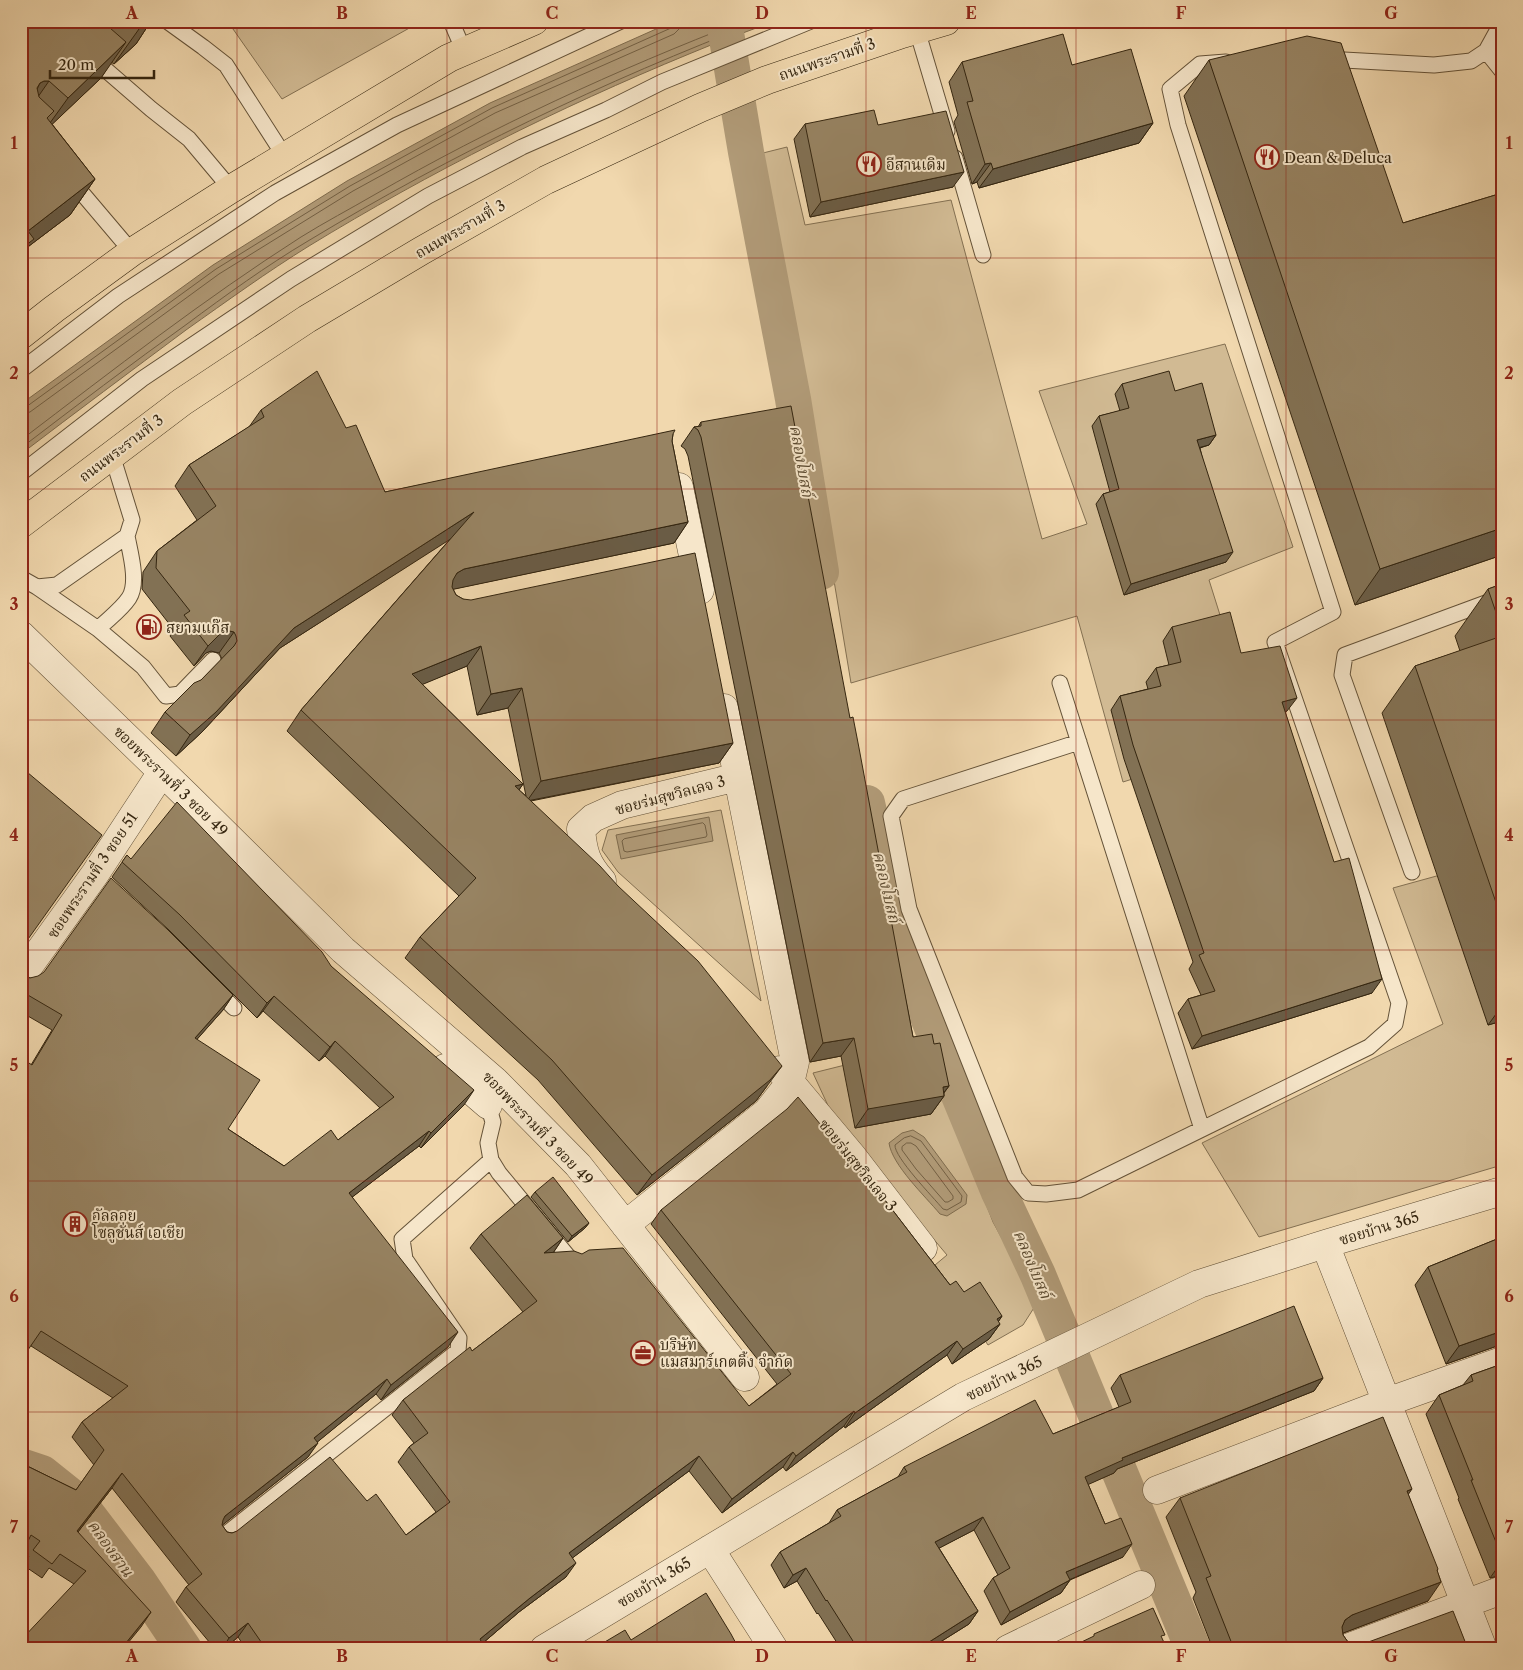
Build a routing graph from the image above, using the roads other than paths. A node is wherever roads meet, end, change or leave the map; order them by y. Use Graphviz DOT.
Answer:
graph roads {
  1 [pos="167,21"];
  2 [pos="450,21"];
  3 [pos="622,21"];
  4 [pos="811,21"];
  5 [pos="946,21"];
  6 [pos="1502,22"];
  7 [pos="523,23"];
  8 [pos="916,30"];
  9 [pos="79,46"];
  10 [pos="464,51"];
  11 [pos="1486,51"];
  12 [pos="1308,58"];
  13 [pos="1240,60"];
  14 [pos="1502,71"];
  15 [pos="285,157"];
  16 [pos="60,167"];
  17 [pos="231,188"];
  18 [pos="132,252"];
  19 [pos="983,255"];
  20 [pos="21,335"];
  21 [pos="21,370"];
  22 [pos="112,454"];
  23 [pos="673,459"];
  24 [pos="21,473"];
  25 [pos="21,524"];
  26 [pos="127,536"];
  27 [pos="21,578"];
  28 [pos="37,587"];
  29 [pos="1502,597"];
  30 [pos="705,613"];
  31 [pos="98,628"];
  32 [pos="21,635"];
  33 [pos="213,660"];
  34 [pos="719,681"];
  35 [pos="1060,683"];
  36 [pos="1079,742"];
  37 [pos="162,772"];
  38 [pos="738,777"];
  39 [pos="1412,872"];
  40 [pos="620,900"];
  41 [pos="321,928"];
  42 [pos="21,977"];
  43 [pos="206,980"];
  44 [pos="234,1008"];
  45 [pos="765,1053"];
  46 [pos="790,1084"];
  47 [pos="488,1105"];
  48 [pos="1202,1129"];
  49 [pos="491,1160"];
  50 [pos="1502,1191"];
  51 [pos="624,1224"];
  52 [pos="1325,1244"];
  53 [pos="924,1248"];
  54 [pos="572,1260"];
  55 [pos="1502,1361"];
  56 [pos="745,1377"];
  57 [pos="1387,1402"];
  58 [pos="1157,1490"];
  59 [pos="221,1538"];
  60 [pos="710,1549"];
  61 [pos="1141,1585"];
  62 [pos="1502,1590"];
  63 [pos="1466,1604"];
  64 [pos="544,1649"];
  65 [pos="774,1649"];
  66 [pos="1008,1649"];
  67 [pos="1344,1649"];
  68 [pos="1483,1649"];
  1 -- 15 [label="lane"];
  2 -- 10 [label="lane"];
  3 -- 21 [label="lane"];
  4 -- 24 [label="lane"];
  5 -- 8 [label="main road, ถนนพระรามที่ 3"];
  6 -- 11 [label="lane"];
  7 -- 10 [label="main road"];
  8 -- 19 [label="lane"];
  8 -- 22 [label="main road, ถนนพระรามที่ 3"];
  9 -- 17 [label="lane"];
  10 -- 15 [label="main road"];
  11 -- 12 [label="lane"];
  11 -- 14 [label="lane"];
  13 -- 48 [label="lane"];
  15 -- 17 [label="main road"];
  16 -- 18 [label="lane"];
  17 -- 18 [label="main road"];
  18 -- 20 [label="main road"];
  22 -- 25 [label="main road, ถนนพระรามที่ 3"];
  22 -- 26 [label="lane"];
  23 -- 30 [label="street"];
  26 -- 28 [label="lane"];
  26 -- 31 [label="lane"];
  27 -- 28 [label="lane"];
  28 -- 31 [label="lane"];
  29 -- 39 [label="lane"];
  31 -- 33 [label="lane"];
  32 -- 37 [label="street, ซอยพระรามที่ 3 ซอย 49"];
  34 -- 38 [label="street, ซอยร่มสุขวิลเลจ 3"];
  35 -- 36 [label="lane"];
  36 -- 48 [label="lane"];
  36 -- 48 [label="lane"];
  37 -- 41 [label="street, ซอยพระรามที่ 3 ซอย 49"];
  37 -- 42 [label="street, ซอยพระรามที่ 3 ซอย 51"];
  38 -- 40 [label="street, ซอยร่มสุขวิลเลจ 3"];
  38 -- 46 [label="street, ซอยร่มสุขวิลเลจ 3"];
  41 -- 47 [label="street, ซอยพระรามที่ 3 ซอย 49"];
  41 -- 51 [label="street, ซอยพระรามที่ 3 ซอย 49"];
  43 -- 44 [label="lane"];
  45 -- 46 [label="street, ซอยร่มสุขวิลเลจ 3"];
  46 -- 51 [label="street, ซอยร่มสุขวิลเลจ 3"];
  46 -- 53 [label="street, ซอยร่มสุขวิลเลจ 3"];
  47 -- 49 [label="lane"];
  49 -- 54 [label="lane"];
  49 -- 59 [label="lane"];
  50 -- 52 [label="street, ซอยบ้าน 365"];
  51 -- 56 [label="street, ซอยพระรามที่ 3 ซอย 49"];
  52 -- 57 [label="street"];
  52 -- 60 [label="street, ซอยบ้าน 365"];
  55 -- 57 [label="street"];
  57 -- 58 [label="street"];
  57 -- 63 [label="street"];
  60 -- 64 [label="street, ซอยบ้าน 365"];
  60 -- 65 [label="street"];
  61 -- 66 [label="street"];
  62 -- 63 [label="street"];
  63 -- 67 [label="street"];
  63 -- 68 [label="street"];
}
